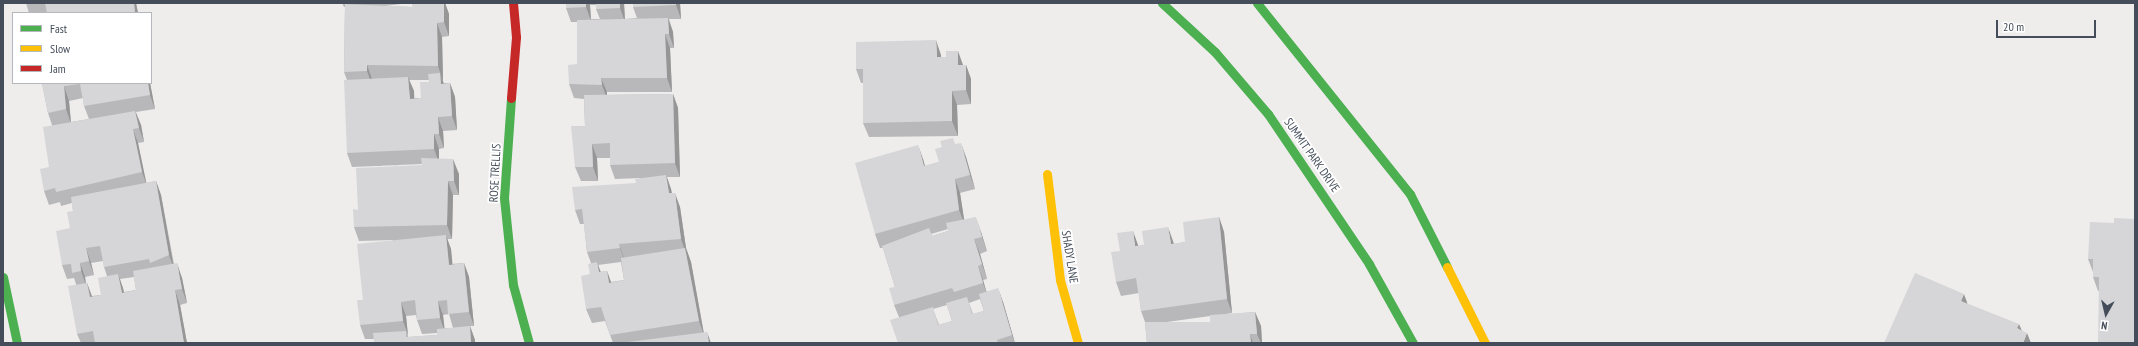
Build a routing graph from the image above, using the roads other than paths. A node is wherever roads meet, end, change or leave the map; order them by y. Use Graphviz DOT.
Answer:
graph roads {
  1 [pos="513,3"];
  2 [pos="1162,3"];
  3 [pos="1257,3"];
  4 [pos="1047,174"];
  5 [pos="3,277"];
  6 [pos="17,343"];
  7 [pos="529,343"];
  8 [pos="1078,343"];
  9 [pos="1413,343"];
  10 [pos="1485,343"];
  1 -- 7 [label="street, ROSE TRELLIS"];
  2 -- 9 [label="street, SUMMIT PARK DRIVE"];
  3 -- 10 [label="street"];
  4 -- 8 [label="street, SHADY LANE"];
  5 -- 6 [label="street"];
}
